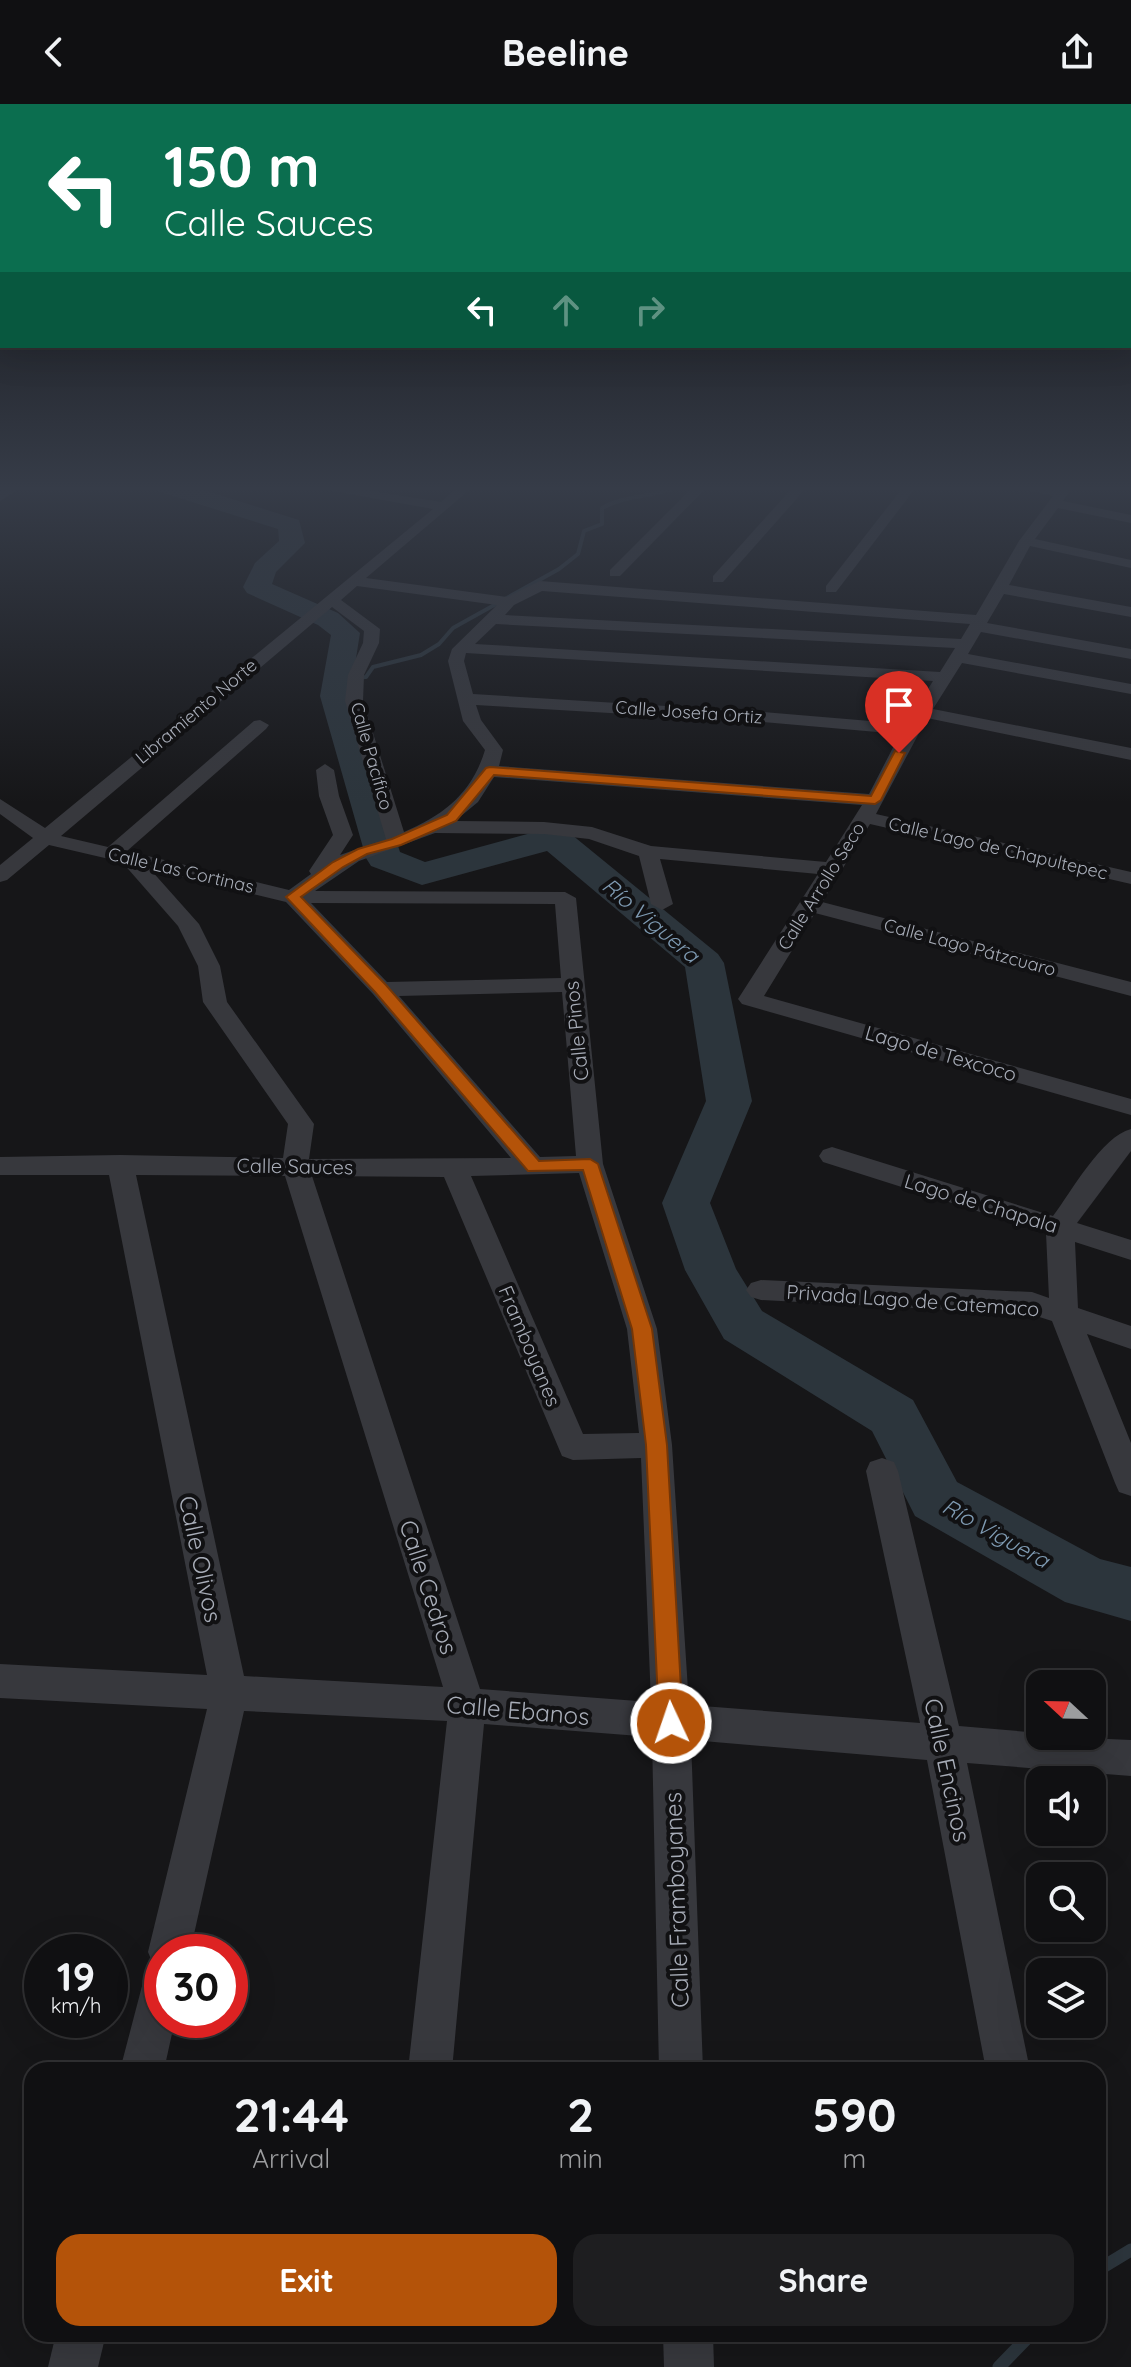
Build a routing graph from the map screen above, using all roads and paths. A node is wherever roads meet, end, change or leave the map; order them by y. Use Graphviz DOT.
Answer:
graph roads {
  1 [pos="339,592"];
  2 [pos="413,592"];
  3 [pos="528,592"];
  4 [pos="653,592"];
  5 [pos="994,592"];
  6 [pos="326,603"];
  7 [pos="498,606"];
  8 [pos="984,608"];
  9 [pos="1131,612"];
  10 [pos="462,648"];
  11 [pos="962,650"];
  12 [pos="1131,654"];
  13 [pos="946,677"];
  14 [pos="1131,689"];
  15 [pos="467,699"];
  16 [pos="924,712"];
  17 [pos="260,725"];
  18 [pos="911,730"];
  19 [pos="1131,754"];
  20 [pos="325,770"];
  21 [pos="490,771"];
  22 [pos="0,805"];
  23 [pos="870,809"];
  24 [pos="432,827"];
  25 [pos="45,838"];
  26 [pos="397,842"];
  27 [pos="648,852"];
  28 [pos="120,856"];
  29 [pos="831,869"];
  30 [pos="0,876"];
  31 [pos="1131,878"];
  32 [pos="313,882"];
  33 [pos="293,897"];
  34 [pos="565,898"];
  35 [pos="662,904"];
  36 [pos="809,905"];
  37 [pos="571,985"];
  38 [pos="381,989"];
  39 [pos="1131,989"];
  40 [pos="750,999"];
  41 [pos="1131,1107"];
  42 [pos="1131,1137"];
  43 [pos="832,1156"];
  44 [pos="120,1164"];
  45 [pos="590,1164"];
  46 [pos="295,1165"];
  47 [pos="0,1166"];
  48 [pos="534,1167"];
  49 [pos="454,1168"];
  50 [pos="1060,1227"];
  51 [pos="1131,1250"];
  52 [pos="761,1290"];
  53 [pos="1064,1314"];
  54 [pos="1131,1338"];
  55 [pos="656,1445"];
  56 [pos="882,1471"];
  57 [pos="1131,1483"];
  58 [pos="0,1681"];
  59 [pos="229,1693"];
  60 [pos="467,1705"];
  61 [pos="671,1723"];
  62 [pos="943,1741"];
  63 [pos="1131,1758"];
  64 [pos="173,1934"];
  65 [pos="149,2038"];
  66 [pos="144,2062"];
  67 [pos="431,2062"];
  68 [pos="681,2062"];
  69 [pos="1006,2062"];
  70 [pos="79,2342"];
  71 [pos="688,2342"];
  72 [pos="73,2367"];
  73 [pos="689,2367"];
  1 -- 6 [label="street, Libramiento Norte"];
  2 -- 7 [label="street"];
  3 -- 7 [label="street"];
  4 -- 8 [label="street"];
  5 -- 8 [label="street, Calle Arrollo Seco"];
  6 -- 25 [label="street, Libramiento Norte"];
  6 -- 26 [label="street, Calle Pacífico"];
  7 -- 10 [label="street"];
  7 -- 11 [label="street"];
  8 -- 9 [label="street"];
  8 -- 11 [label="street, Calle Arrollo Seco"];
  8 -- 12 [label="street"];
  10 -- 13 [label="street"];
  10 -- 15 [label="street"];
  11 -- 13 [label="street, Calle Arrollo Seco"];
  11 -- 14 [label="street"];
  13 -- 16 [label="street, Calle Arrollo Seco"];
  15 -- 18 [label="street, Calle Josefa Ortiz"];
  15 -- 21 [label="street"];
  16 -- 18 [label="street, Calle Arrollo Seco"];
  16 -- 19 [label="street"];
  17 -- 28 [label="street"];
  18 -- 23 [label="street, Calle Arrollo Seco"];
  20 -- 32 [label="street"];
  21 -- 23 [label="street, Calle Lago de Chapultepec"];
  21 -- 24 [label="street"];
  22 -- 25 [label="street, Calle Las Cortinas"];
  23 -- 29 [label="street, Calle Arrollo Seco"];
  23 -- 31 [label="street, Calle Lago de Chapultepec"];
  24 -- 26 [label="street"];
  24 -- 27 [label="street"];
  25 -- 28 [label="street, Calle Las Cortinas"];
  25 -- 30 [label="street, Libramiento Norte"];
  26 -- 32 [label="street"];
  27 -- 29 [label="street"];
  27 -- 35 [label="street"];
  28 -- 33 [label="street, Calle Las Cortinas"];
  28 -- 46 [label="street"];
  29 -- 36 [label="street, Calle Arrollo Seco"];
  32 -- 33 [label="street"];
  33 -- 34 [label="street, Calle Las Cortinas"];
  33 -- 38 [label="street"];
  34 -- 37 [label="street, Calle Pinos"];
  36 -- 39 [label="street, Calle Lago Pátzcuaro"];
  36 -- 40 [label="street, Calle Arrollo Seco"];
  37 -- 38 [label="street"];
  37 -- 45 [label="street, Calle Pinos"];
  38 -- 48 [label="street"];
  40 -- 41 [label="street, Lago de Texcoco"];
  42 -- 50 [label="street"];
  43 -- 50 [label="street, Lago de Chapala"];
  44 -- 46 [label="street, Calle Sauces"];
  44 -- 47 [label="street, Calle Sauces"];
  44 -- 59 [label="street, Calle Olivos"];
  45 -- 48 [label="street, Calle Sauces"];
  45 -- 55 [label="street, Calle Framboyanes"];
  46 -- 49 [label="street, Calle Sauces"];
  46 -- 60 [label="street, Calle Cedros"];
  48 -- 49 [label="street, Calle Sauces"];
  49 -- 55 [label="street, Framboyanes"];
  50 -- 51 [label="street, Lago de Chapala"];
  50 -- 53 [label="street"];
  52 -- 53 [label="street, Privada Lago de Catemaco"];
  53 -- 54 [label="street, Privada Lago de Catemaco"];
  53 -- 57 [label="street"];
  55 -- 61 [label="street, Calle Framboyanes"];
  56 -- 62 [label="street, Calle Encinos"];
  58 -- 59 [label="street, Calle Ebanos"];
  59 -- 60 [label="street, Calle Ebanos"];
  59 -- 64 [label="street, Calle Olivos"];
  60 -- 61 [label="street, Calle Ebanos"];
  60 -- 67 [label="street, Calle Cedros"];
  61 -- 62 [label="street, Calle Ebanos"];
  61 -- 68 [label="street, Calle Framboyanes"];
  62 -- 63 [label="street, Calle Ebanos"];
  62 -- 69 [label="street, Calle Encinos"];
  65 -- 66 [label="street"];
  70 -- 72 [label="street"];
  71 -- 73 [label="street"];
}
